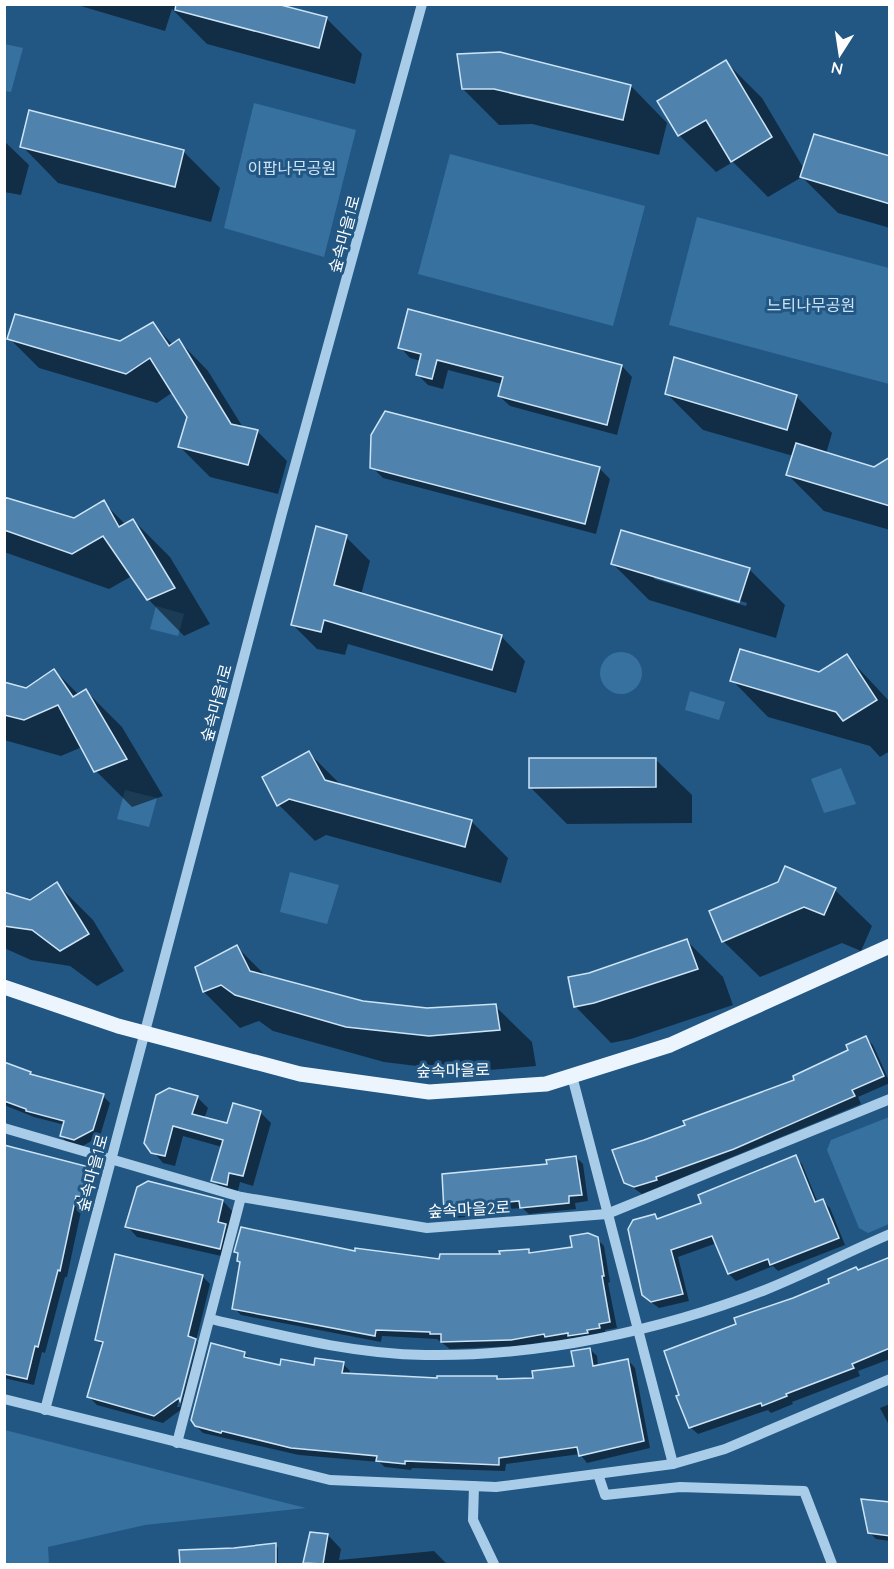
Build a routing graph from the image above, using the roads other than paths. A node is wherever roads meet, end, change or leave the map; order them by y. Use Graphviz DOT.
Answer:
graph roads {
  1 [pos="423,4"];
  2 [pos="890,946"];
  3 [pos="4,987"];
  4 [pos="144,1033"];
  5 [pos="572,1076"];
  6 [pos="890,1099"];
  7 [pos="4,1128"];
  8 [pos="111,1159"];
  9 [pos="241,1197"];
  10 [pos="607,1214"];
  11 [pos="890,1234"];
  12 [pos="210,1319"];
  13 [pos="637,1331"];
  14 [pos="890,1379"];
  15 [pos="4,1399"];
  16 [pos="45,1410"];
  17 [pos="177,1443"];
  18 [pos="673,1464"];
  19 [pos="598,1474"];
  20 [pos="474,1486"];
  21 [pos="494,1564"];
  22 [pos="832,1564"];
  1 -- 4 [label="street, 숲속마을1로"];
  2 -- 5 [label="main road, 숲속마을로"];
  3 -- 4 [label="main road, 숲속마을로"];
  4 -- 5 [label="main road, 숲속마을로"];
  4 -- 8 [label="street, 숲속마을1로"];
  5 -- 10 [label="street"];
  6 -- 10 [label="street, 숲속마을2로"];
  7 -- 8 [label="street, 숲속마을2로"];
  8 -- 9 [label="street, 숲속마을2로"];
  8 -- 16 [label="street, 숲속마을1로"];
  9 -- 10 [label="street, 숲속마을2로"];
  9 -- 12 [label="street"];
  10 -- 13 [label="street"];
  11 -- 13 [label="street"];
  12 -- 13 [label="street"];
  12 -- 17 [label="street"];
  13 -- 18 [label="street"];
  14 -- 18 [label="street"];
  15 -- 16 [label="street"];
  16 -- 17 [label="street"];
  17 -- 20 [label="street"];
  18 -- 19 [label="street"];
  19 -- 20 [label="street"];
  19 -- 22 [label="street"];
  20 -- 21 [label="street"];
}
